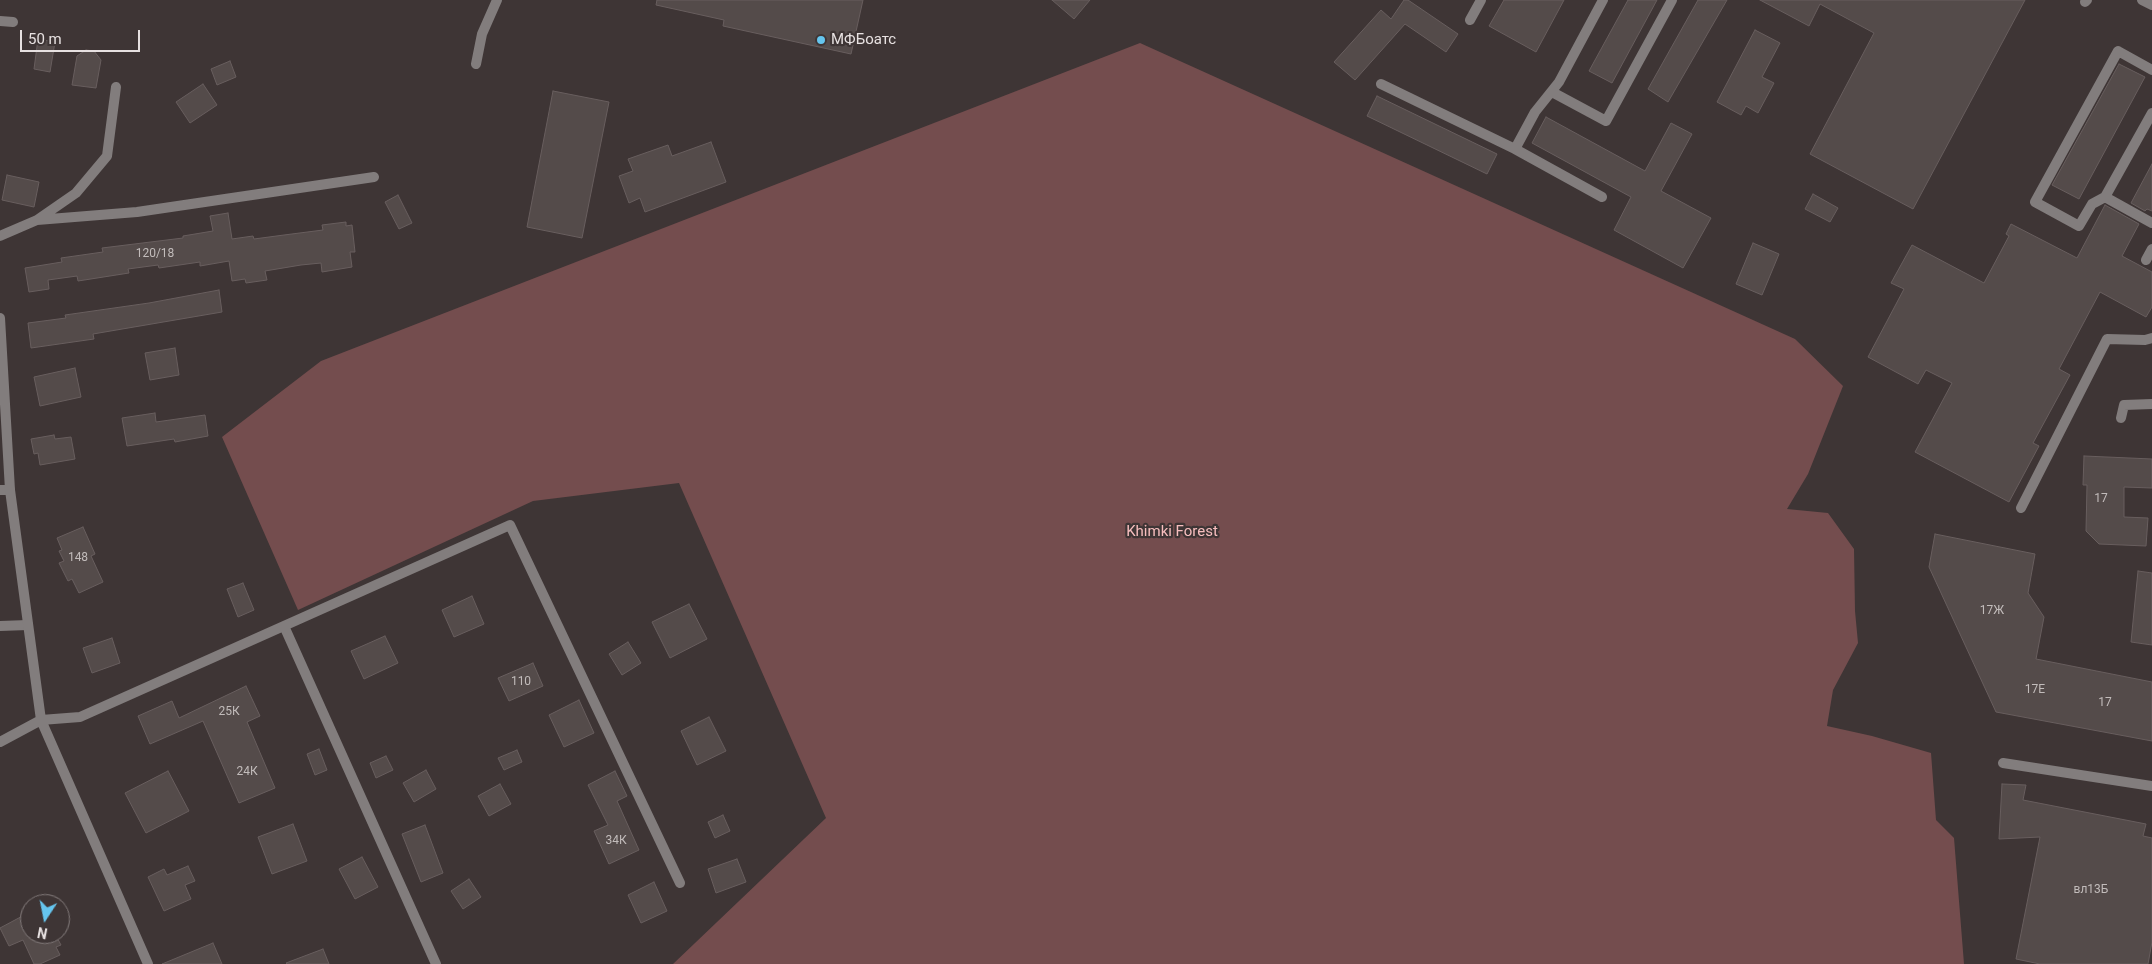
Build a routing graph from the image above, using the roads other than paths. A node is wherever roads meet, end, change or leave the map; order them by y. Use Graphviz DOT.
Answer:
graph roads {
  1 [pos="497,0"];
  2 [pos="1481,0"];
  3 [pos="1604,0"];
  4 [pos="1672,0"];
  5 [pos="2142,0"];
  6 [pos="2152,5"];
  7 [pos="1470,20"];
  8 [pos="0,21"];
  9 [pos="13,22"];
  10 [pos="476,64"];
  11 [pos="2152,70"];
  12 [pos="1381,84"];
  13 [pos="116,87"];
  14 [pos="1552,92"];
  15 [pos="2152,113"];
  16 [pos="1515,149"];
  17 [pos="374,176"];
  18 [pos="1602,197"];
  19 [pos="2105,197"];
  20 [pos="37,220"];
  21 [pos="2152,223"];
  22 [pos="0,236"];
  23 [pos="2152,249"];
  24 [pos="2146,260"];
  25 [pos="0,318"];
  26 [pos="2152,338"];
  27 [pos="2152,404"];
  28 [pos="2121,418"];
  29 [pos="5,490"];
  30 [pos="2021,508"];
  31 [pos="28,625"];
  32 [pos="0,626"];
  33 [pos="284,626"];
  34 [pos="41,720"];
  35 [pos="0,742"];
  36 [pos="2003,763"];
  37 [pos="2152,786"];
  38 [pos="680,883"];
  39 [pos="148,964"];
  40 [pos="436,964"];
  1 -- 10 [label="street"];
  2 -- 7 [label="street"];
  3 -- 14 [label="street"];
  4 -- 14 [label="street"];
  5 -- 6 [label="street"];
  8 -- 9 [label="street"];
  11 -- 19 [label="street"];
  12 -- 16 [label="street"];
  13 -- 20 [label="street"];
  14 -- 16 [label="street"];
  15 -- 19 [label="street"];
  16 -- 18 [label="street"];
  17 -- 20 [label="street"];
  19 -- 21 [label="street"];
  20 -- 22 [label="street"];
  23 -- 24 [label="street"];
  25 -- 29 [label="street"];
  26 -- 30 [label="street"];
  27 -- 28 [label="street"];
  29 -- 31 [label="street"];
  31 -- 32 [label="street"];
  31 -- 34 [label="street"];
  33 -- 34 [label="street"];
  33 -- 38 [label="street"];
  33 -- 40 [label="street"];
  34 -- 35 [label="street"];
  34 -- 39 [label="street"];
  36 -- 37 [label="street"];
}
